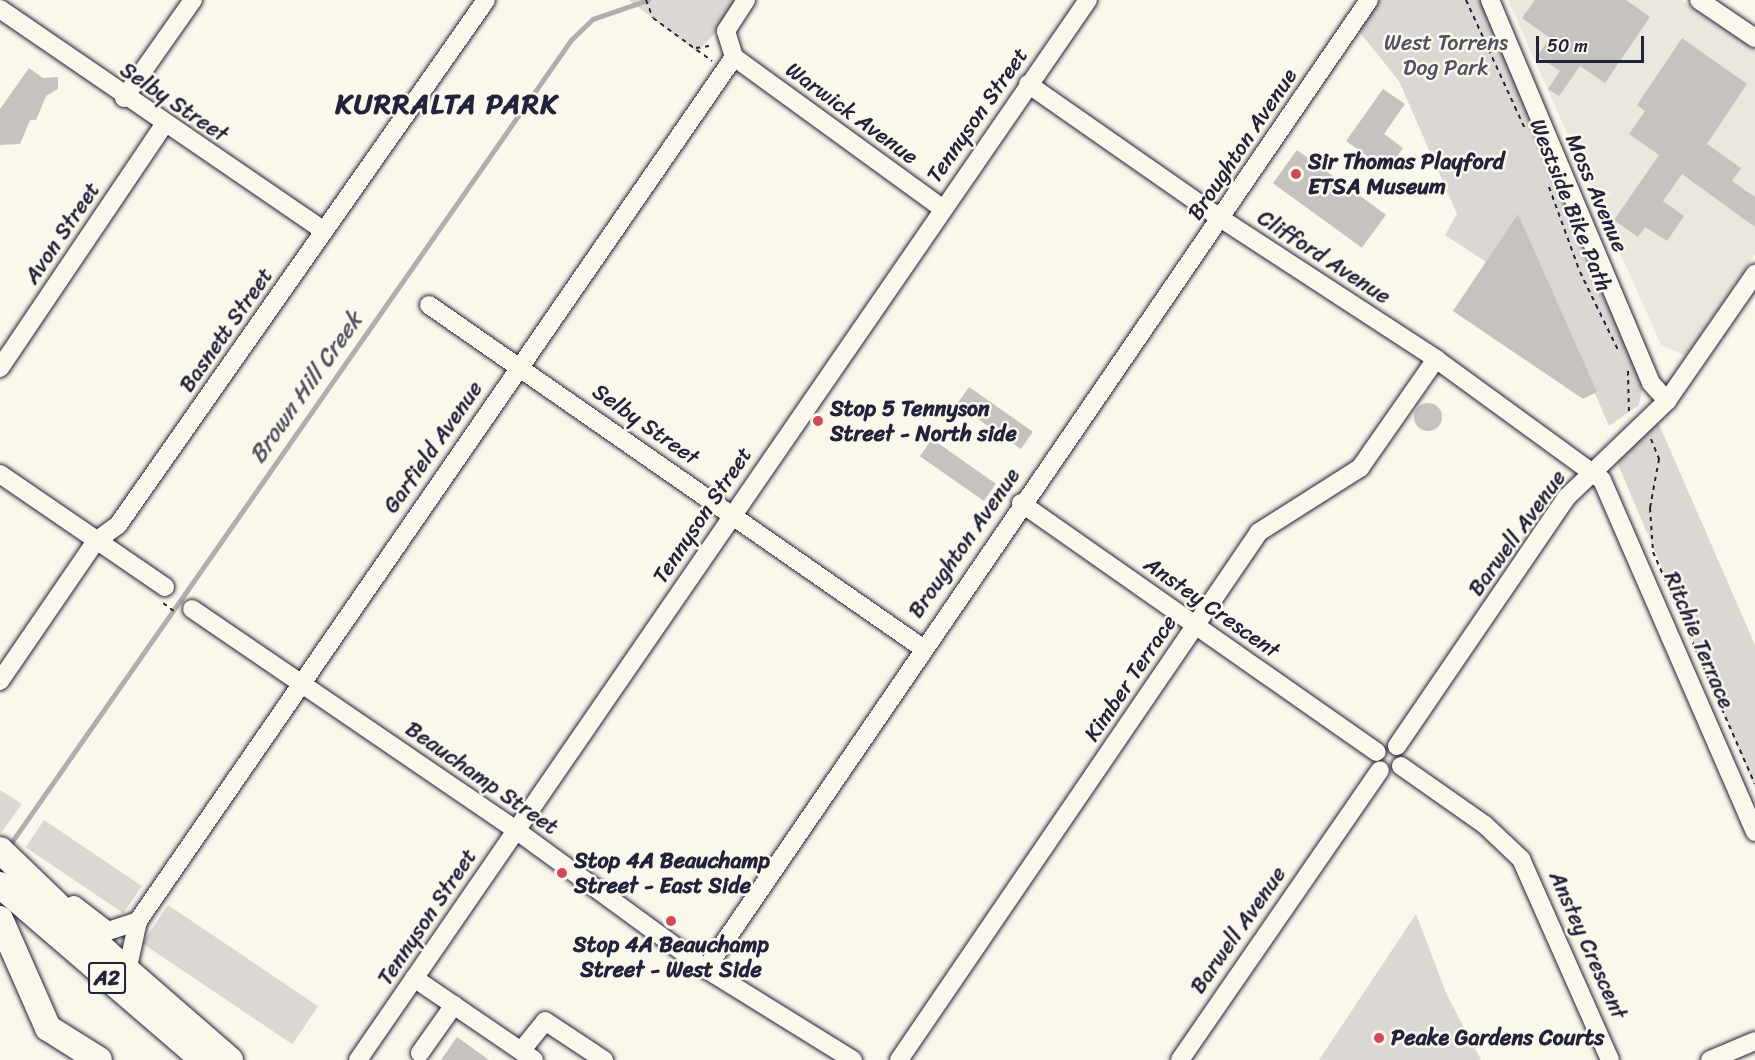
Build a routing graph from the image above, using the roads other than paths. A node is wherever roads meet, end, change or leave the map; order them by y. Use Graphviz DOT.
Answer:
graph roads {
  1 [pos="193,0"];
  2 [pos="486,0"];
  3 [pos="746,0"];
  4 [pos="1088,0"];
  5 [pos="1369,0"];
  6 [pos="1490,0"];
  7 [pos="1699,0"];
  8 [pos="0,9"];
  9 [pos="1755,39"];
  10 [pos="729,64"];
  11 [pos="1028,84"];
  12 [pos="124,98"];
  13 [pos="164,125"];
  14 [pos="942,208"];
  15 [pos="1220,218"];
  16 [pos="324,231"];
  17 [pos="1755,274"];
  18 [pos="429,305"];
  19 [pos="1436,359"];
  20 [pos="518,365"];
  21 [pos="0,368"];
  22 [pos="1667,401"];
  23 [pos="1592,471"];
  24 [pos="0,474"];
  25 [pos="1021,503"];
  26 [pos="732,513"];
  27 [pos="96,541"];
  28 [pos="163,595"];
  29 [pos="185,612"];
  30 [pos="1196,625"];
  31 [pos="921,647"];
  32 [pos="0,681"];
  33 [pos="299,682"];
  34 [pos="1397,746"];
  35 [pos="1376,752"];
  36 [pos="1401,766"];
  37 [pos="1380,770"];
  38 [pos="516,830"];
  39 [pos="1755,832"];
  40 [pos="0,850"];
  41 [pos="12,884"];
  42 [pos="0,919"];
  43 [pos="138,921"];
  44 [pos="0,959"];
  45 [pos="706,969"];
  46 [pos="127,971"];
  47 [pos="414,978"];
  48 [pos="30,981"];
  49 [pos="454,1005"];
  50 [pos="194,1030"];
  51 [pos="1755,1041"];
  52 [pos="420,1053"];
  53 [pos="528,1055"];
  54 [pos="829,1056"];
  55 [pos="1714,1059"];
  56 [pos="99,1060"];
  57 [pos="204,1060"];
  58 [pos="230,1060"];
  59 [pos="242,1060"];
  60 [pos="358,1060"];
  61 [pos="604,1060"];
  62 [pos="853,1060"];
  63 [pos="899,1060"];
  64 [pos="1180,1060"];
  65 [pos="1610,1060"];
  1 -- 12 [label="street"];
  2 -- 16 [label="street, Basnett Street"];
  3 -- 10 [label="street"];
  4 -- 11 [label="street, Tennyson Street"];
  5 -- 15 [label="street, Broughton Avenue"];
  6 -- 22 [label="street, Moss Avenue"];
  7 -- 9 [label="street"];
  8 -- 12 [label="street, Selby Street"];
  10 -- 14 [label="street, Warwick Avenue"];
  10 -- 20 [label="street, Garfield Avenue"];
  11 -- 14 [label="street, Tennyson Street"];
  11 -- 15 [label="street, Clifford Avenue"];
  12 -- 13 [label="street, Selby Street"];
  13 -- 16 [label="street, Selby Street"];
  13 -- 21 [label="street, Avon Street"];
  14 -- 26 [label="street, Tennyson Street"];
  15 -- 19 [label="street, Clifford Avenue"];
  15 -- 25 [label="street, Broughton Avenue"];
  16 -- 27 [label="street, Basnett Street"];
  17 -- 22 [label="street, Barwell Avenue"];
  18 -- 20 [label="street, Selby Street"];
  19 -- 23 [label="street, Clifford Avenue"];
  19 -- 30 [label="street, Kimber Terrace"];
  20 -- 26 [label="street, Selby Street"];
  20 -- 33 [label="street, Garfield Avenue"];
  22 -- 23 [label="street, Barwell Avenue"];
  23 -- 34 [label="street, Barwell Avenue"];
  23 -- 39 [label="street, Ritchie Terrace"];
  24 -- 27 [label="street"];
  25 -- 30 [label="street, Anstey Crescent"];
  25 -- 31 [label="street, Broughton Avenue"];
  26 -- 31 [label="street, Selby Street"];
  26 -- 38 [label="street, Tennyson Street"];
  27 -- 28 [label="street"];
  27 -- 32 [label="street, Basnett Street"];
  29 -- 33 [label="street, Beauchamp Street"];
  30 -- 35 [label="street, Anstey Crescent"];
  30 -- 63 [label="street, Kimber Terrace"];
  31 -- 45 [label="street, Broughton Avenue"];
  33 -- 38 [label="street, Beauchamp Street"];
  33 -- 43 [label="street, Garfield Avenue"];
  34 -- 35 [label="street"];
  34 -- 36 [label="street"];
  35 -- 37 [label="street"];
  36 -- 37 [label="street"];
  36 -- 65 [label="street, Anstey Crescent"];
  37 -- 64 [label="street, Barwell Avenue"];
  38 -- 45 [label="street, Beauchamp Street"];
  38 -- 47 [label="street, Tennyson Street"];
  40 -- 41 [label="highway"];
  41 -- 43 [label="street"];
  41 -- 46 [label="highway"];
  41 -- 57 [label="highway, A2"];
  42 -- 48 [label="highway"];
  43 -- 46 [label="street, Garfield Avenue"];
  44 -- 48 [label="highway"];
  45 -- 54 [label="street, Beauchamp Street"];
  46 -- 50 [label="highway"];
  47 -- 49 [label="street"];
  47 -- 60 [label="street, Tennyson Street"];
  48 -- 56 [label="highway"];
  49 -- 52 [label="street"];
  49 -- 53 [label="street"];
  50 -- 58 [label="highway"];
  50 -- 59 [label="street"];
  51 -- 55 [label="street"];
  53 -- 61 [label="street"];
  54 -- 62 [label="street, Beauchamp Street"];
}
